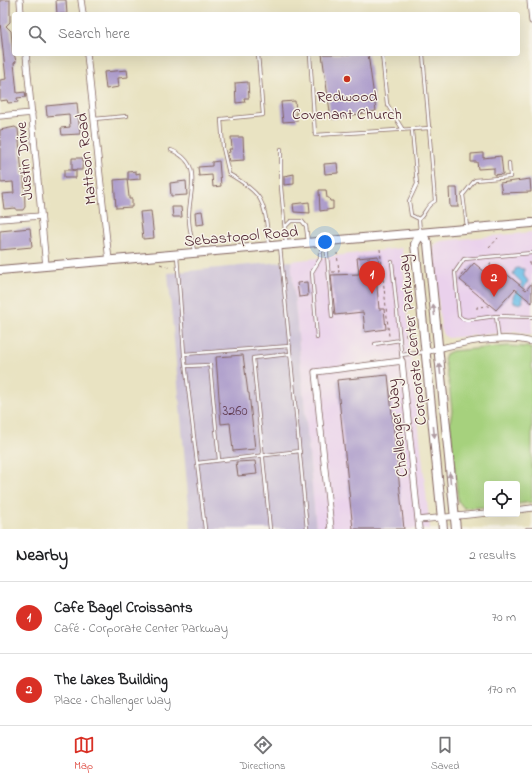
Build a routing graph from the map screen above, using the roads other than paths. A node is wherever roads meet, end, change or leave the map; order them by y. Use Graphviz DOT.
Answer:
graph roads {
  1 [pos="20,0"];
  2 [pos="82,0"];
  3 [pos="531,1"];
  4 [pos="22,12"];
  5 [pos="83,12"];
  6 [pos="532,21"];
  7 [pos="26,56"];
  8 [pos="87,56"];
  9 [pos="258,56"];
  10 [pos="310,56"];
  11 [pos="382,56"];
  12 [pos="423,56"];
  13 [pos="32,113"];
  14 [pos="0,116"];
  15 [pos="127,116"];
  16 [pos="93,119"];
  17 [pos="430,128"];
  18 [pos="403,130"];
  19 [pos="412,131"];
  20 [pos="281,149"];
  21 [pos="171,150"];
  22 [pos="509,163"];
  23 [pos="41,216"];
  24 [pos="0,219"];
  25 [pos="419,219"];
  26 [pos="532,223"];
  27 [pos="285,227"];
  28 [pos="467,229"];
  29 [pos="420,233"];
  30 [pos="326,242"];
  31 [pos="308,243"];
  32 [pos="283,245"];
  33 [pos="269,247"];
  34 [pos="532,253"];
  35 [pos="194,254"];
  36 [pos="177,255"];
  37 [pos="109,261"];
  38 [pos="392,262"];
  39 [pos="46,266"];
  40 [pos="0,270"];
  41 [pos="496,316"];
  42 [pos="332,317"];
  43 [pos="532,317"];
  44 [pos="317,338"];
  45 [pos="400,340"];
  46 [pos="499,340"];
  47 [pos="532,342"];
  48 [pos="375,344"];
  49 [pos="290,346"];
  50 [pos="438,349"];
  51 [pos="425,352"];
  52 [pos="184,354"];
  53 [pos="290,354"];
  54 [pos="401,355"];
  55 [pos="402,361"];
  56 [pos="186,366"];
  57 [pos="300,451"];
  58 [pos="262,455"];
  59 [pos="219,460"];
  60 [pos="197,463"];
  61 [pos="532,508"];
  62 [pos="520,510"];
  63 [pos="484,513"];
  64 [pos="455,517"];
  65 [pos="442,518"];
  66 [pos="418,520"];
  67 [pos="205,529"];
  68 [pos="270,529"];
  69 [pos="307,529"];
  70 [pos="331,529"];
  71 [pos="419,529"];
  72 [pos="443,529"];
  73 [pos="456,529"];
  74 [pos="527,529"];
  75 [pos="532,529"];
  1 -- 4 [label="street"];
  2 -- 5 [label="street"];
  3 -- 6 [label="street"];
  7 -- 13 [label="street, Justin Drive"];
  8 -- 16 [label="street, Mattson Road"];
  9 -- 33 [label="lane"];
  10 -- 18 [label="lane"];
  11 -- 18 [label="lane"];
  12 -- 17 [label="lane"];
  13 -- 14 [label="street"];
  13 -- 23 [label="street, Justin Drive"];
  15 -- 16 [label="lane"];
  16 -- 37 [label="street, Mattson Road"];
  17 -- 19 [label="lane"];
  17 -- 25 [label="lane"];
  18 -- 19 [label="lane"];
  19 -- 25 [label="lane"];
  20 -- 27 [label="lane"];
  21 -- 35 [label="lane"];
  22 -- 28 [label="lane"];
  23 -- 24 [label="street"];
  23 -- 39 [label="street, Justin Drive"];
  25 -- 29 [label="lane"];
  26 -- 28 [label="street, Sebastopol Road"];
  27 -- 31 [label="lane"];
  27 -- 32 [label="lane"];
  28 -- 29 [label="street, Sebastopol Road"];
  29 -- 30 [label="street, Sebastopol Road"];
  50 -- 29 [label="street, Corporate Center Parkway, one-way"];
  29 -- 51 [label="street, Corporate Center Parkway"];
  30 -- 31 [label="street, Sebastopol Road"];
  30 -- 42 [label="lane"];
  30 -- 44 [label="lane"];
  31 -- 32 [label="street, Sebastopol Road"];
  32 -- 33 [label="street, Sebastopol Road"];
  32 -- 49 [label="lane"];
  33 -- 35 [label="street, Sebastopol Road"];
  34 -- 41 [label="lane"];
  35 -- 36 [label="street, Sebastopol Road"];
  36 -- 37 [label="street, Sebastopol Road"];
  36 -- 52 [label="lane"];
  37 -- 39 [label="street, Sebastopol Road"];
  38 -- 45 [label="lane"];
  39 -- 40 [label="street, Sebastopol Road"];
  41 -- 43 [label="lane"];
  41 -- 46 [label="lane"];
  45 -- 48 [label="lane"];
  45 -- 54 [label="lane"];
  46 -- 47 [label="street"];
  46 -- 50 [label="street"];
  49 -- 52 [label="lane"];
  49 -- 53 [label="lane"];
  50 -- 51 [label="street"];
  64 -- 50 [label="street, Corporate Center Parkway, one-way"];
  51 -- 54 [label="lane"];
  51 -- 65 [label="street, Corporate Center Parkway, one-way"];
  52 -- 56 [label="lane"];
  53 -- 57 [label="lane"];
  53 -- 58 [label="lane"];
  54 -- 55 [label="lane"];
  55 -- 66 [label="street, Challenger Way"];
  55 -- 70 [label="street, Challenger Way"];
  56 -- 59 [label="lane"];
  56 -- 60 [label="lane"];
  57 -- 58 [label="lane"];
  57 -- 69 [label="lane"];
  58 -- 59 [label="lane"];
  58 -- 68 [label="lane"];
  59 -- 60 [label="lane"];
  60 -- 67 [label="lane"];
  61 -- 62 [label="street"];
  63 -- 64 [label="street"];
  64 -- 65 [label="street"];
  64 -- 73 [label="street, Corporate Center Parkway"];
  65 -- 66 [label="street"];
  65 -- 72 [label="street, Corporate Center Parkway"];
  66 -- 71 [label="street, Challenger Way"];
  74 -- 75 [label="lane"];
}
